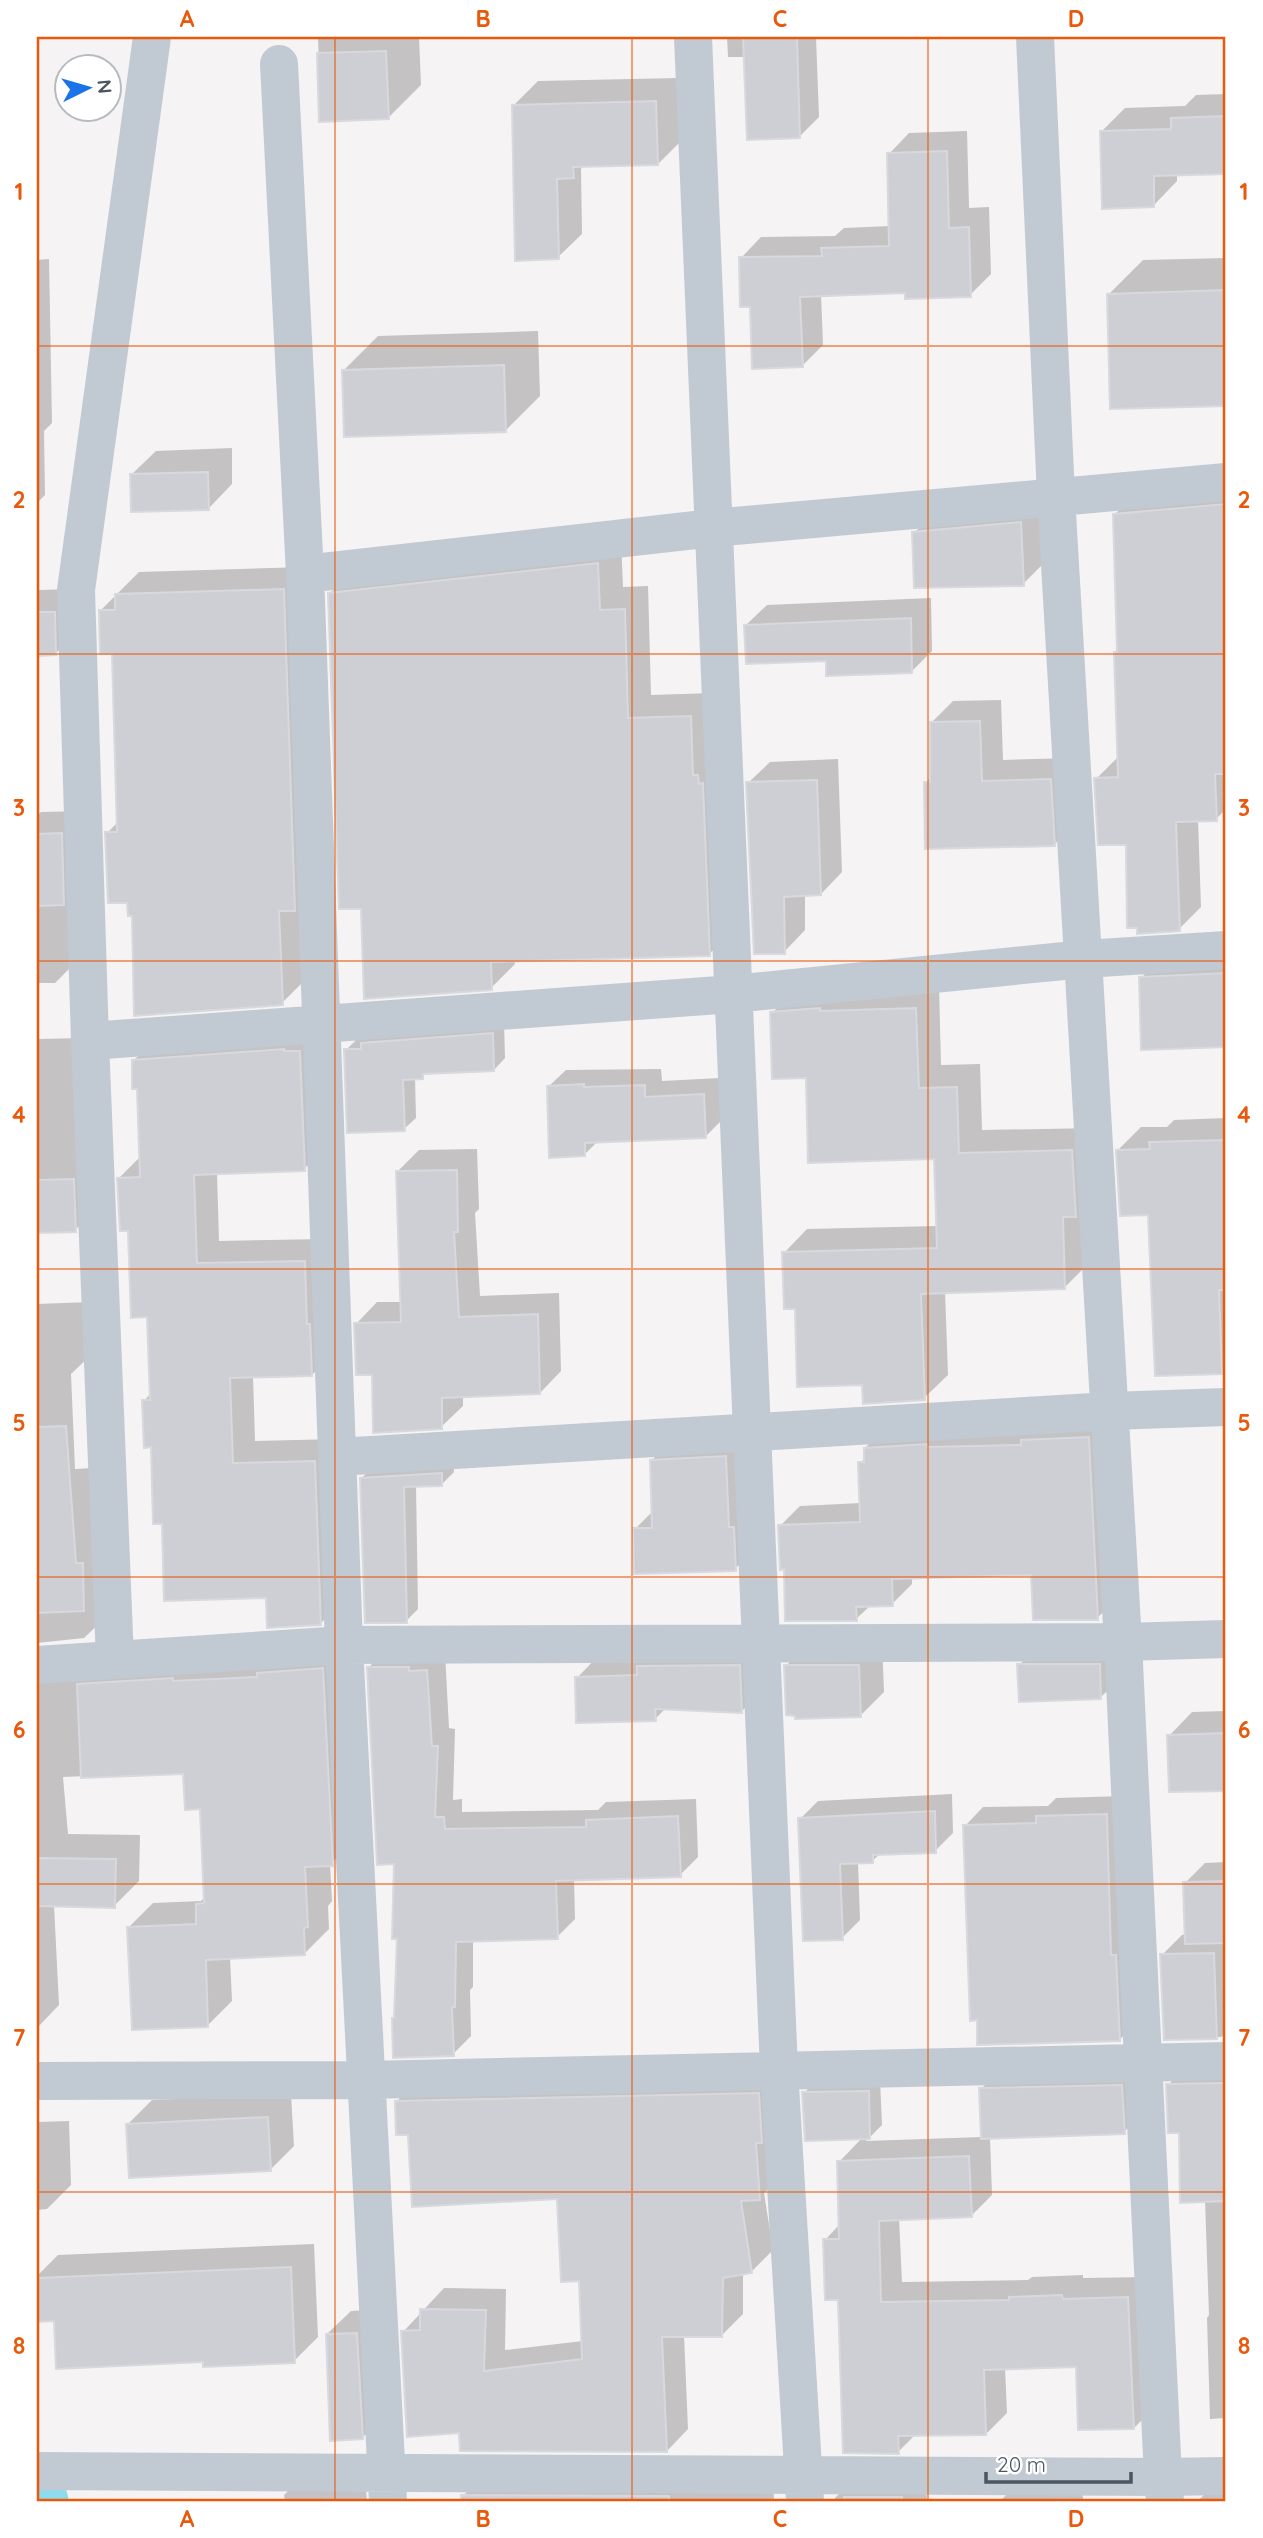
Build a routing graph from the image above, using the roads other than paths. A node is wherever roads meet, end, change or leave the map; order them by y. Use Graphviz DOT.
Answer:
graph roads {
  1 [pos="152,37"];
  2 [pos="693,37"];
  3 [pos="1035,37"];
  4 [pos="279,64"];
  5 [pos="1226,482"];
  6 [pos="1056,496"];
  7 [pos="713,528"];
  8 [pos="305,574"];
  9 [pos="1226,950"];
  10 [pos="1084,959"];
  11 [pos="733,994"];
  12 [pos="322,1024"];
  13 [pos="90,1041"];
  14 [pos="1226,1407"];
  15 [pos="1110,1411"];
  16 [pos="751,1433"];
  17 [pos="337,1457"];
  18 [pos="1226,1639"];
  19 [pos="1123,1642"];
  20 [pos="761,1643"];
  21 [pos="344,1645"];
  22 [pos="115,1660"];
  23 [pos="42,1665"];
  24 [pos="1226,2061"];
  25 [pos="1144,2063"];
  26 [pos="779,2070"];
  27 [pos="366,2080"];
  28 [pos="37,2081"];
  29 [pos="37,2471"];
  30 [pos="1226,2476"];
  31 [pos="250,2486"];
  32 [pos="387,2487"];
  33 [pos="804,2488"];
  34 [pos="1164,2489"];
  1 -- 13 [label="street"];
  2 -- 7 [label="street"];
  3 -- 6 [label="street"];
  4 -- 8 [label="street"];
  5 -- 6 [label="street"];
  6 -- 7 [label="street"];
  6 -- 10 [label="street"];
  7 -- 8 [label="street"];
  7 -- 11 [label="street"];
  8 -- 12 [label="street"];
  9 -- 10 [label="street"];
  10 -- 11 [label="street"];
  10 -- 15 [label="street"];
  11 -- 12 [label="street"];
  11 -- 16 [label="street"];
  12 -- 13 [label="street"];
  12 -- 17 [label="street"];
  13 -- 22 [label="street"];
  14 -- 15 [label="street"];
  15 -- 16 [label="street"];
  15 -- 19 [label="street"];
  16 -- 17 [label="street"];
  16 -- 20 [label="street"];
  17 -- 21 [label="street"];
  18 -- 19 [label="street"];
  19 -- 20 [label="street"];
  19 -- 25 [label="street"];
  20 -- 21 [label="street"];
  20 -- 26 [label="street"];
  21 -- 22 [label="street"];
  21 -- 27 [label="street"];
  22 -- 23 [label="street"];
  24 -- 25 [label="street"];
  25 -- 26 [label="street"];
  25 -- 34 [label="street"];
  26 -- 27 [label="street"];
  26 -- 33 [label="street"];
  27 -- 28 [label="street"];
  27 -- 32 [label="street"];
  29 -- 31 [label="street"];
  30 -- 34 [label="street"];
  31 -- 32 [label="street"];
  32 -- 33 [label="street"];
  33 -- 34 [label="street"];
}
